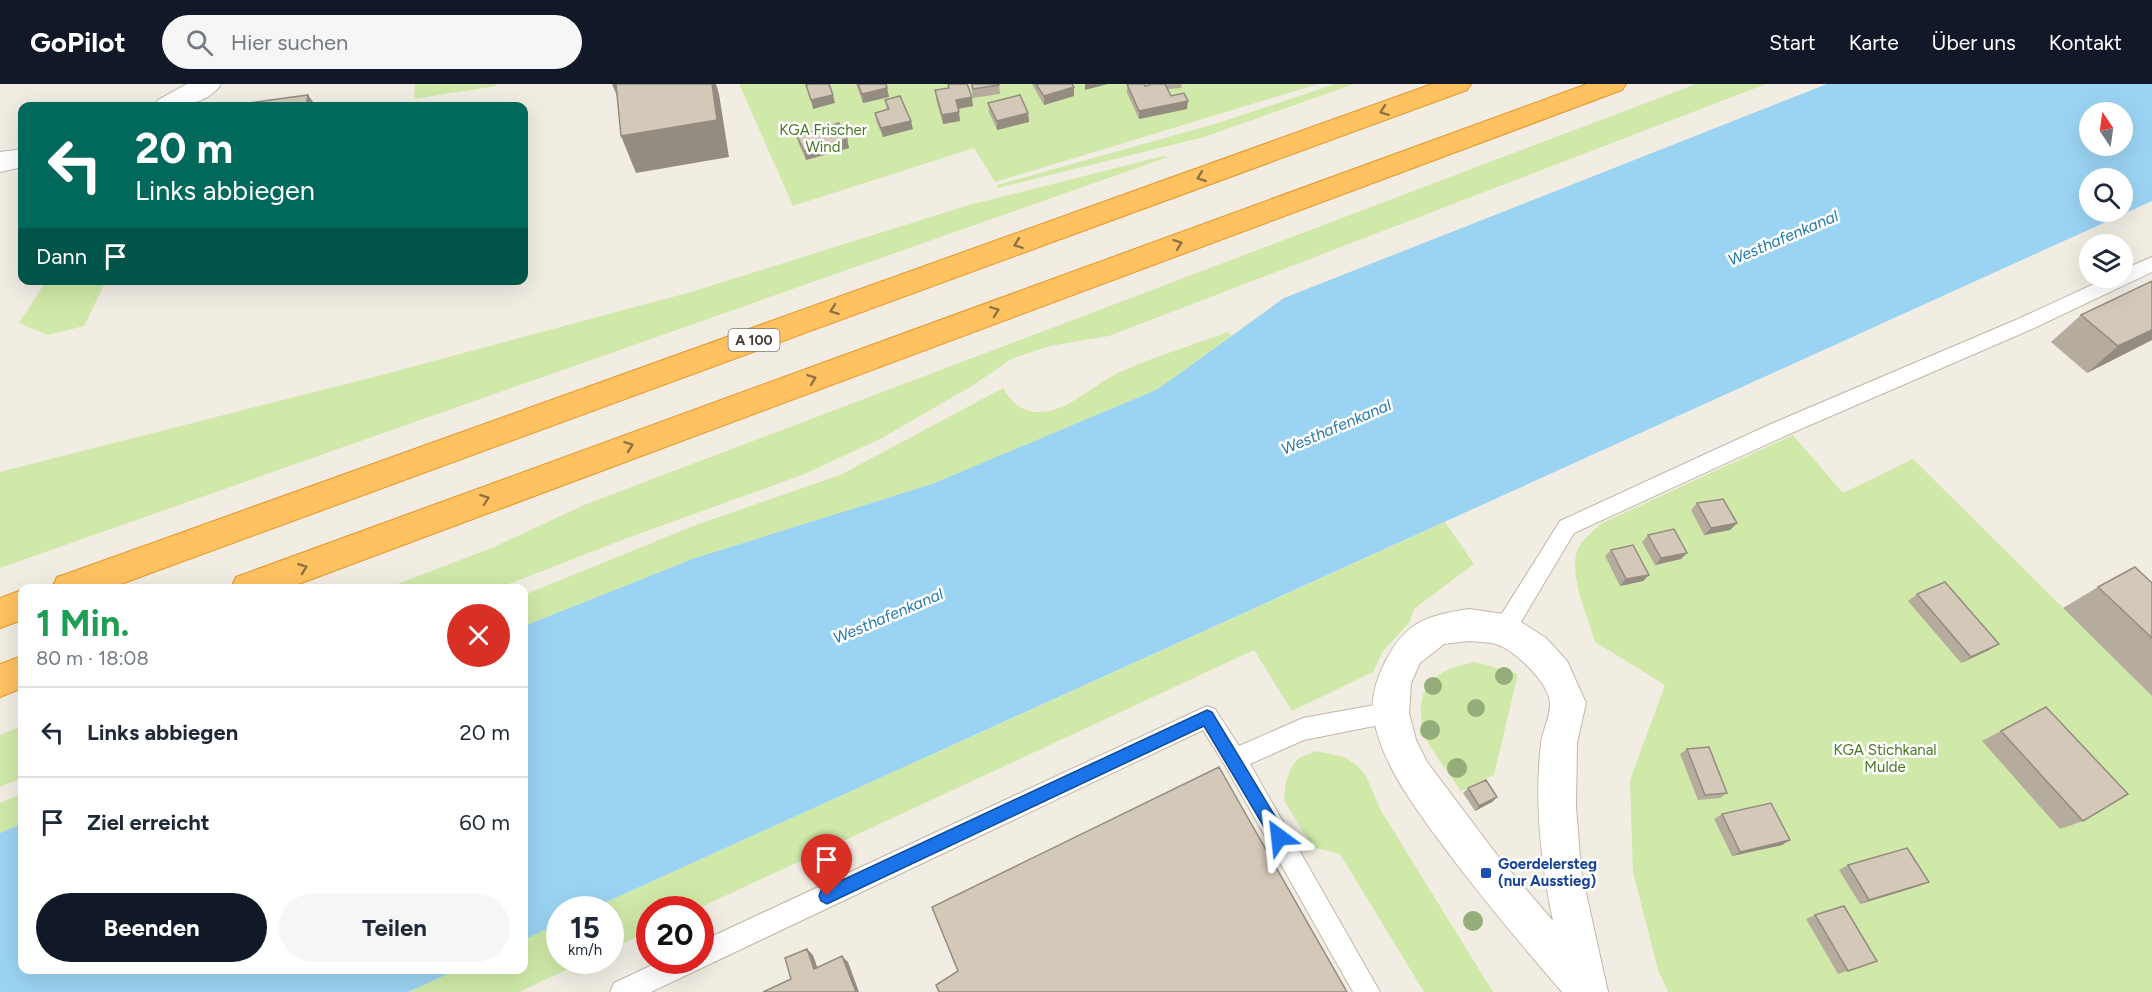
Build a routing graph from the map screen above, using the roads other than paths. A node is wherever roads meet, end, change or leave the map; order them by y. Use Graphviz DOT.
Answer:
graph roads {
  1 [pos="208,84"];
  2 [pos="1458,84"];
  3 [pos="1613,84"];
  4 [pos="174,102"];
  5 [pos="18,159"];
  6 [pos="0,162"];
  7 [pos="2152,264"];
  8 [pos="80,584"];
  9 [pos="259,584"];
  10 [pos="18,606"];
  11 [pos="0,613"];
  12 [pos="1504,630"];
  13 [pos="18,674"];
  14 [pos="0,681"];
  15 [pos="1391,714"];
  16 [pos="1234,759"];
  17 [pos="714,948"];
  18 [pos="661,974"];
  19 [pos="623,992"];
  20 [pos="1368,992"];
  21 [pos="1588,992"];
  1 -- 4 [label="street"];
  2 -- 8 [label="highway, A 100, one-way"];
  9 -- 3 [label="highway, one-way"];
  5 -- 6 [label="street"];
  7 -- 12 [label="lane"];
  10 -- 11 [label="highway"];
  12 -- 15 [label="street"];
  12 -- 21 [label="street"];
  13 -- 14 [label="highway"];
  15 -- 16 [label="lane"];
  15 -- 21 [label="street"];
  16 -- 17 [label="lane"];
  16 -- 20 [label="lane"];
  18 -- 19 [label="lane"];
}
